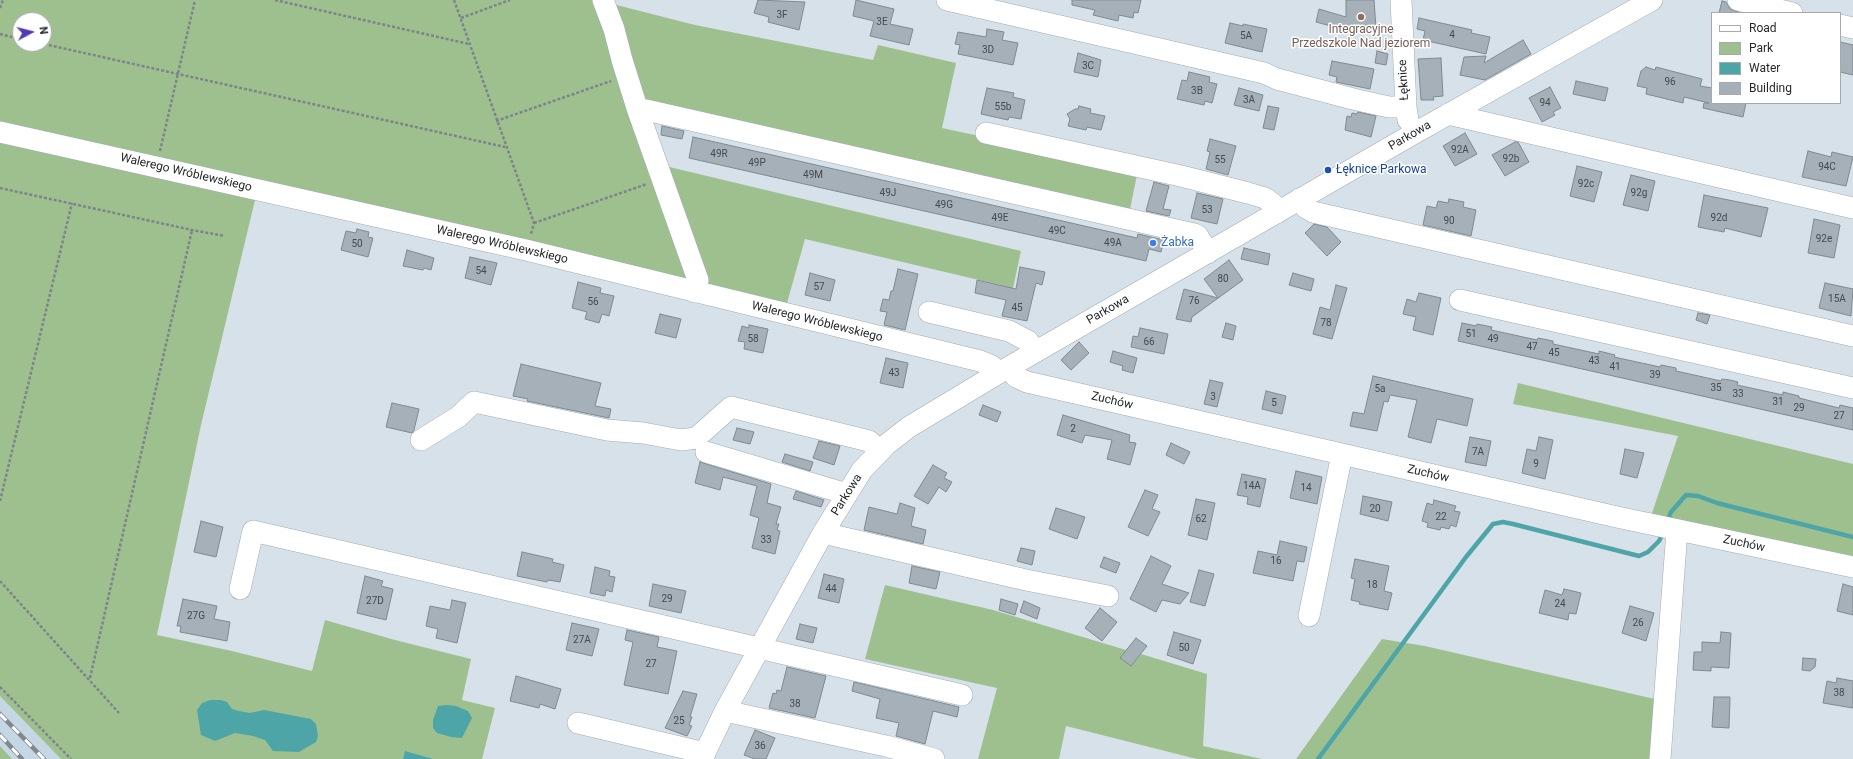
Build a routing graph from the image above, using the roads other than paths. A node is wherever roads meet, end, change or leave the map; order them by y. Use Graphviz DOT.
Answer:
graph roads {
  1 [pos="603,0"];
  2 [pos="947,0"];
  3 [pos="1401,0"];
  4 [pos="1652,0"];
  5 [pos="1738,0"];
  6 [pos="1788,12"];
  7 [pos="1841,24"];
  8 [pos="1853,28"];
  9 [pos="1406,107"];
  10 [pos="638,111"];
  11 [pos="1448,114"];
  12 [pos="0,132"];
  13 [pos="986,132"];
  14 [pos="1413,134"];
  15 [pos="1300,199"];
  16 [pos="1853,208"];
  17 [pos="1277,212"];
  18 [pos="1208,253"];
  19 [pos="695,292"];
  20 [pos="1460,300"];
  21 [pos="929,312"];
  22 [pos="1853,336"];
  23 [pos="1034,352"];
  24 [pos="1003,370"];
  25 [pos="1853,388"];
  26 [pos="422,440"];
  27 [pos="880,451"];
  28 [pos="706,452"];
  29 [pos="1342,454"];
  30 [pos="847,494"];
  31 [pos="1677,530"];
  32 [pos="824,533"];
  33 [pos="1853,567"];
  34 [pos="240,590"];
  35 [pos="1108,596"];
  36 [pos="1310,616"];
  37 [pos="760,648"];
  38 [pos="962,695"];
  39 [pos="725,711"];
  40 [pos="578,723"];
  41 [pos="703,756"];
  42 [pos="934,759"];
  43 [pos="1660,759"];
  1 -- 10 [label="street"];
  2 -- 9 [label="street"];
  3 -- 9 [label="street, Łęknice"];
  4 -- 11 [label="street, Parkowa"];
  5 -- 6 [label="street"];
  7 -- 8 [label="street"];
  9 -- 14 [label="street, Łęknice"];
  10 -- 18 [label="street"];
  10 -- 19 [label="street"];
  11 -- 14 [label="street, Parkowa"];
  11 -- 16 [label="street"];
  12 -- 19 [label="street, Walerego Wróblewskiego"];
  13 -- 17 [label="street"];
  14 -- 15 [label="street, Parkowa"];
  15 -- 17 [label="street, Parkowa"];
  15 -- 22 [label="street"];
  17 -- 18 [label="street, Parkowa"];
  18 -- 23 [label="street, Parkowa"];
  19 -- 24 [label="street, Walerego Wróblewskiego"];
  20 -- 25 [label="street"];
  21 -- 23 [label="street"];
  23 -- 24 [label="street, Parkowa"];
  24 -- 27 [label="street, Parkowa"];
  24 -- 29 [label="street, Zuchów"];
  26 -- 27 [label="street"];
  27 -- 30 [label="street, Parkowa"];
  28 -- 30 [label="street"];
  29 -- 31 [label="street, Zuchów"];
  29 -- 36 [label="street"];
  30 -- 32 [label="street, Parkowa"];
  31 -- 33 [label="street, Zuchów"];
  31 -- 43 [label="street"];
  32 -- 35 [label="street"];
  32 -- 37 [label="street, Parkowa"];
  34 -- 37 [label="street"];
  37 -- 38 [label="street"];
  37 -- 39 [label="street, Parkowa"];
  39 -- 41 [label="street, Parkowa"];
  39 -- 42 [label="street"];
  40 -- 41 [label="street"];
}
